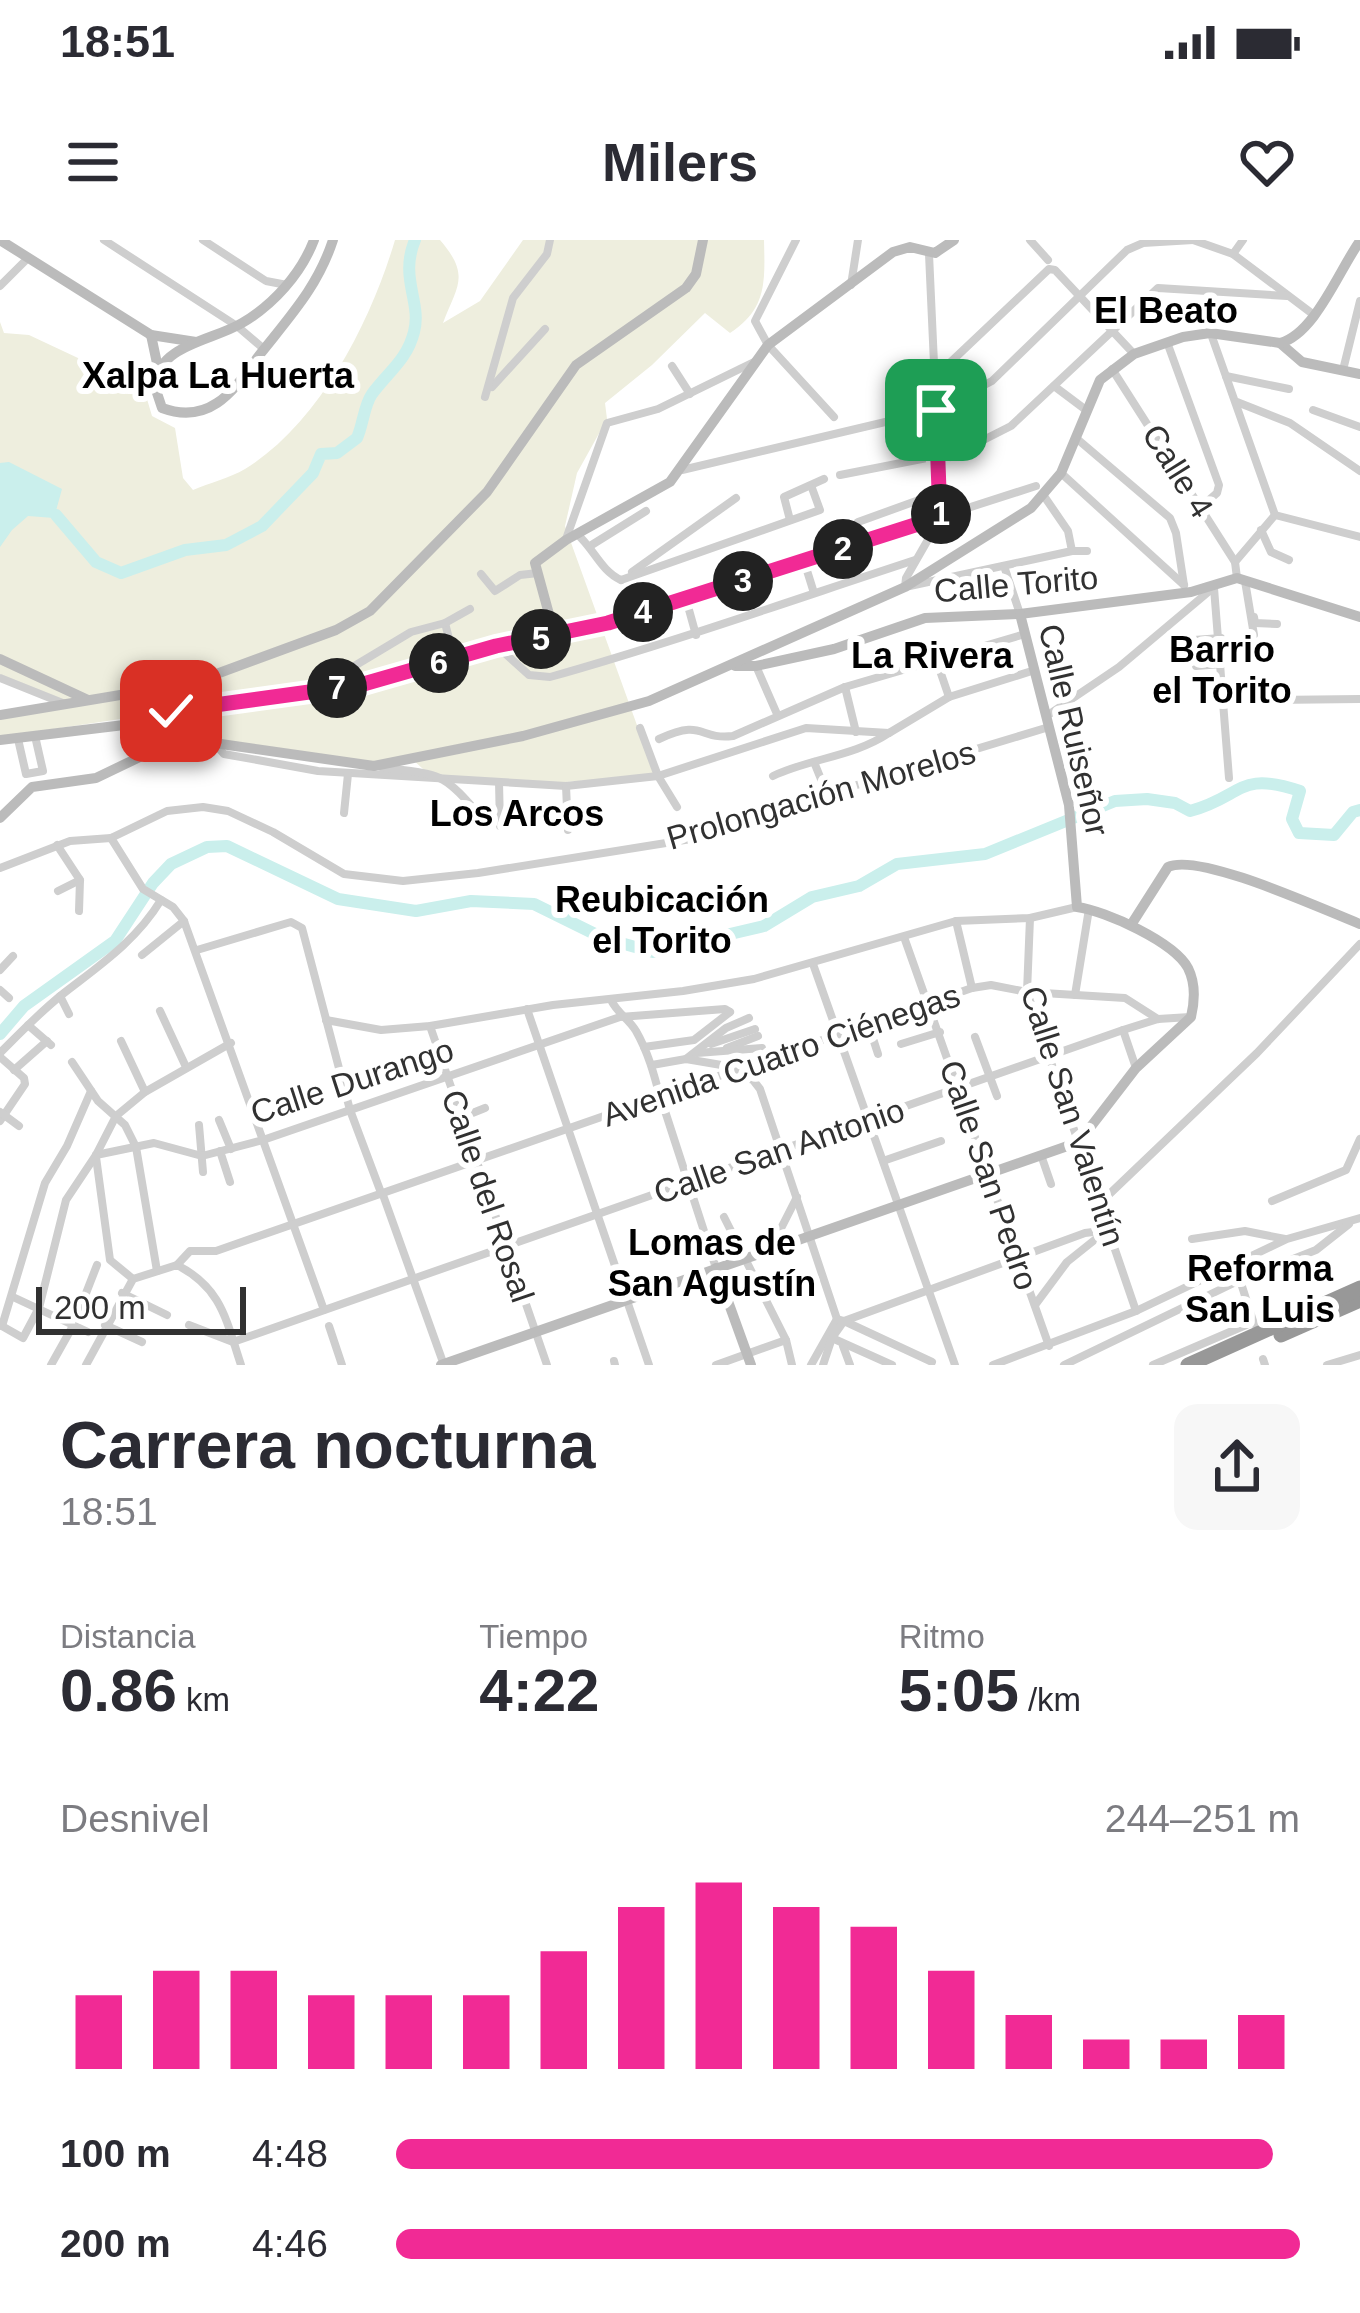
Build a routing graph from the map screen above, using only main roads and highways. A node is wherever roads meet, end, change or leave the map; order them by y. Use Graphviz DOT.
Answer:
graph roads {
  1 [pos="0,240"];
  2 [pos="333,240"];
  3 [pos="703,240"];
  4 [pos="954,240"];
  5 [pos="1360,241"];
  6 [pos="309,242"];
  7 [pos="151,335"];
  8 [pos="196,342"];
  9 [pos="1280,343"];
  10 [pos="158,368"];
  11 [pos="1360,374"];
  12 [pos="1020,614"];
  13 [pos="1360,617"];
  14 [pos="0,659"];
  15 [pos="732,666"];
  16 [pos="192,682"];
  17 [pos="166,688"];
  18 [pos="91,701"];
  19 [pos="190,707"];
  20 [pos="171,711"];
  21 [pos="0,715"];
  22 [pos="124,724"];
  23 [pos="176,736"];
  24 [pos="0,740"];
  25 [pos="0,818"];
  26 [pos="1360,924"];
  27 [pos="1131,925"];
  28 [pos="716,1268"];
  29 [pos="1360,1288"];
  30 [pos="1360,1300"];
  31 [pos="749,1359"];
  32 [pos="443,1365"];
  33 [pos="1188,1365"];
  34 [pos="1212,1365"];
  1 -- 7 [label="main road"];
  2 -- 10 [label="main road"];
  3 -- 16 [label="main road"];
  4 -- 19 [label="main road"];
  5 -- 9 [label="main road"];
  6 -- 8 [label="main road"];
  7 -- 8 [label="main road"];
  7 -- 10 [label="main road"];
  8 -- 10 [label="main road"];
  9 -- 11 [label="main road"];
  9 -- 15 [label="main road"];
  12 -- 13 [label="main road, Calle Torito"];
  12 -- 15 [label="main road, Calle Torito"];
  12 -- 27 [label="main road, Calle Ruiseñor"];
  14 -- 18 [label="main road"];
  15 -- 23 [label="main road"];
  16 -- 17 [label="main road"];
  16 -- 19 [label="main road"];
  17 -- 18 [label="main road"];
  17 -- 20 [label="main road"];
  18 -- 21 [label="main road"];
  19 -- 20 [label="main road"];
  19 -- 23 [label="main road"];
  20 -- 22 [label="main road"];
  20 -- 23 [label="main road"];
  22 -- 23 [label="main road"];
  22 -- 24 [label="main road"];
  23 -- 25 [label="main road"];
  26 -- 27 [label="main road"];
  27 -- 28 [label="main road"];
  28 -- 31 [label="main road"];
  28 -- 32 [label="main road"];
  29 -- 33 [label="highway"];
  30 -- 34 [label="highway"];
}
